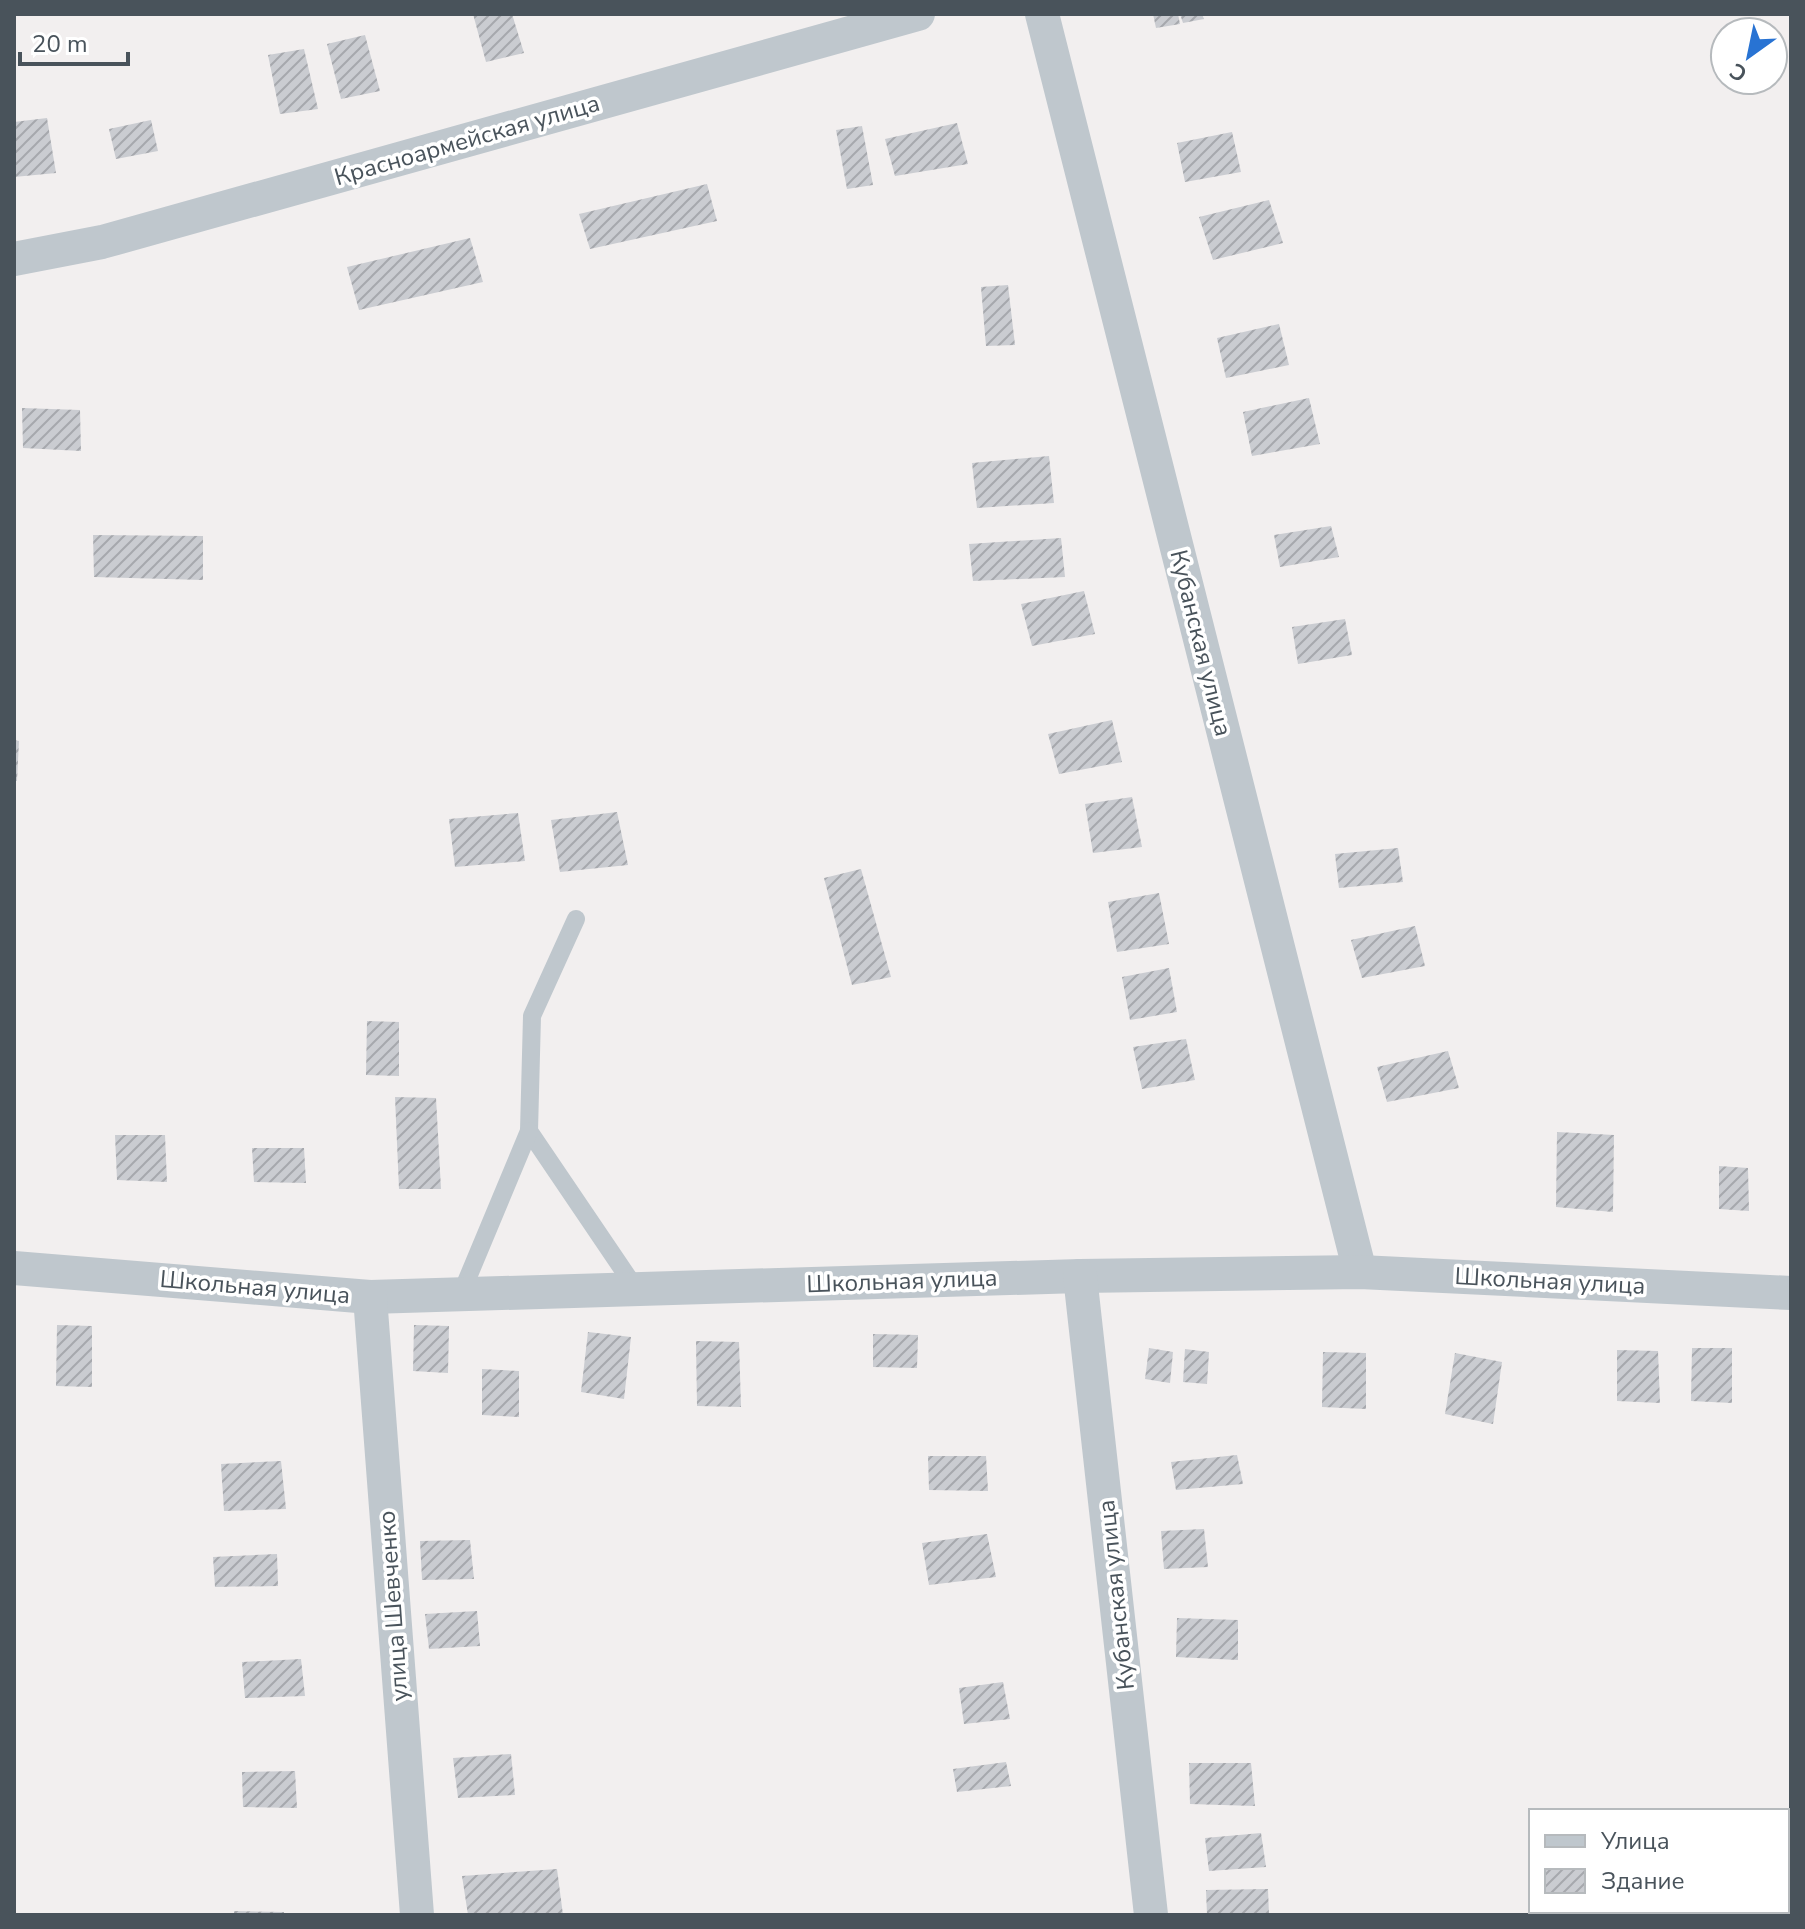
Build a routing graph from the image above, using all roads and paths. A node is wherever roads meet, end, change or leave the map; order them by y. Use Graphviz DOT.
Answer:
graph roads {
  1 [pos="918,14"];
  2 [pos="1042,14"];
  3 [pos="14,259"];
  4 [pos="576,919"];
  5 [pos="529,1131"];
  6 [pos="14,1268"];
  7 [pos="1360,1272"];
  8 [pos="1080,1276"];
  9 [pos="636,1289"];
  10 [pos="1791,1293"];
  11 [pos="461,1294"];
  12 [pos="370,1297"];
  13 [pos="417,1915"];
  14 [pos="1151,1915"];
  1 -- 3 [label="street, Красноармейская улица"];
  2 -- 7 [label="street, Кубанская улица"];
  4 -- 5 [label="lane"];
  5 -- 9 [label="lane"];
  5 -- 11 [label="lane"];
  6 -- 12 [label="street, Школьная улица"];
  7 -- 8 [label="street, Школьная улица"];
  7 -- 10 [label="street, Школьная улица"];
  8 -- 9 [label="street, Школьная улица"];
  8 -- 14 [label="street, Кубанская улица"];
  9 -- 11 [label="street, Школьная улица"];
  11 -- 12 [label="street, Школьная улица"];
  12 -- 13 [label="street, улица Шевченко"];
}
